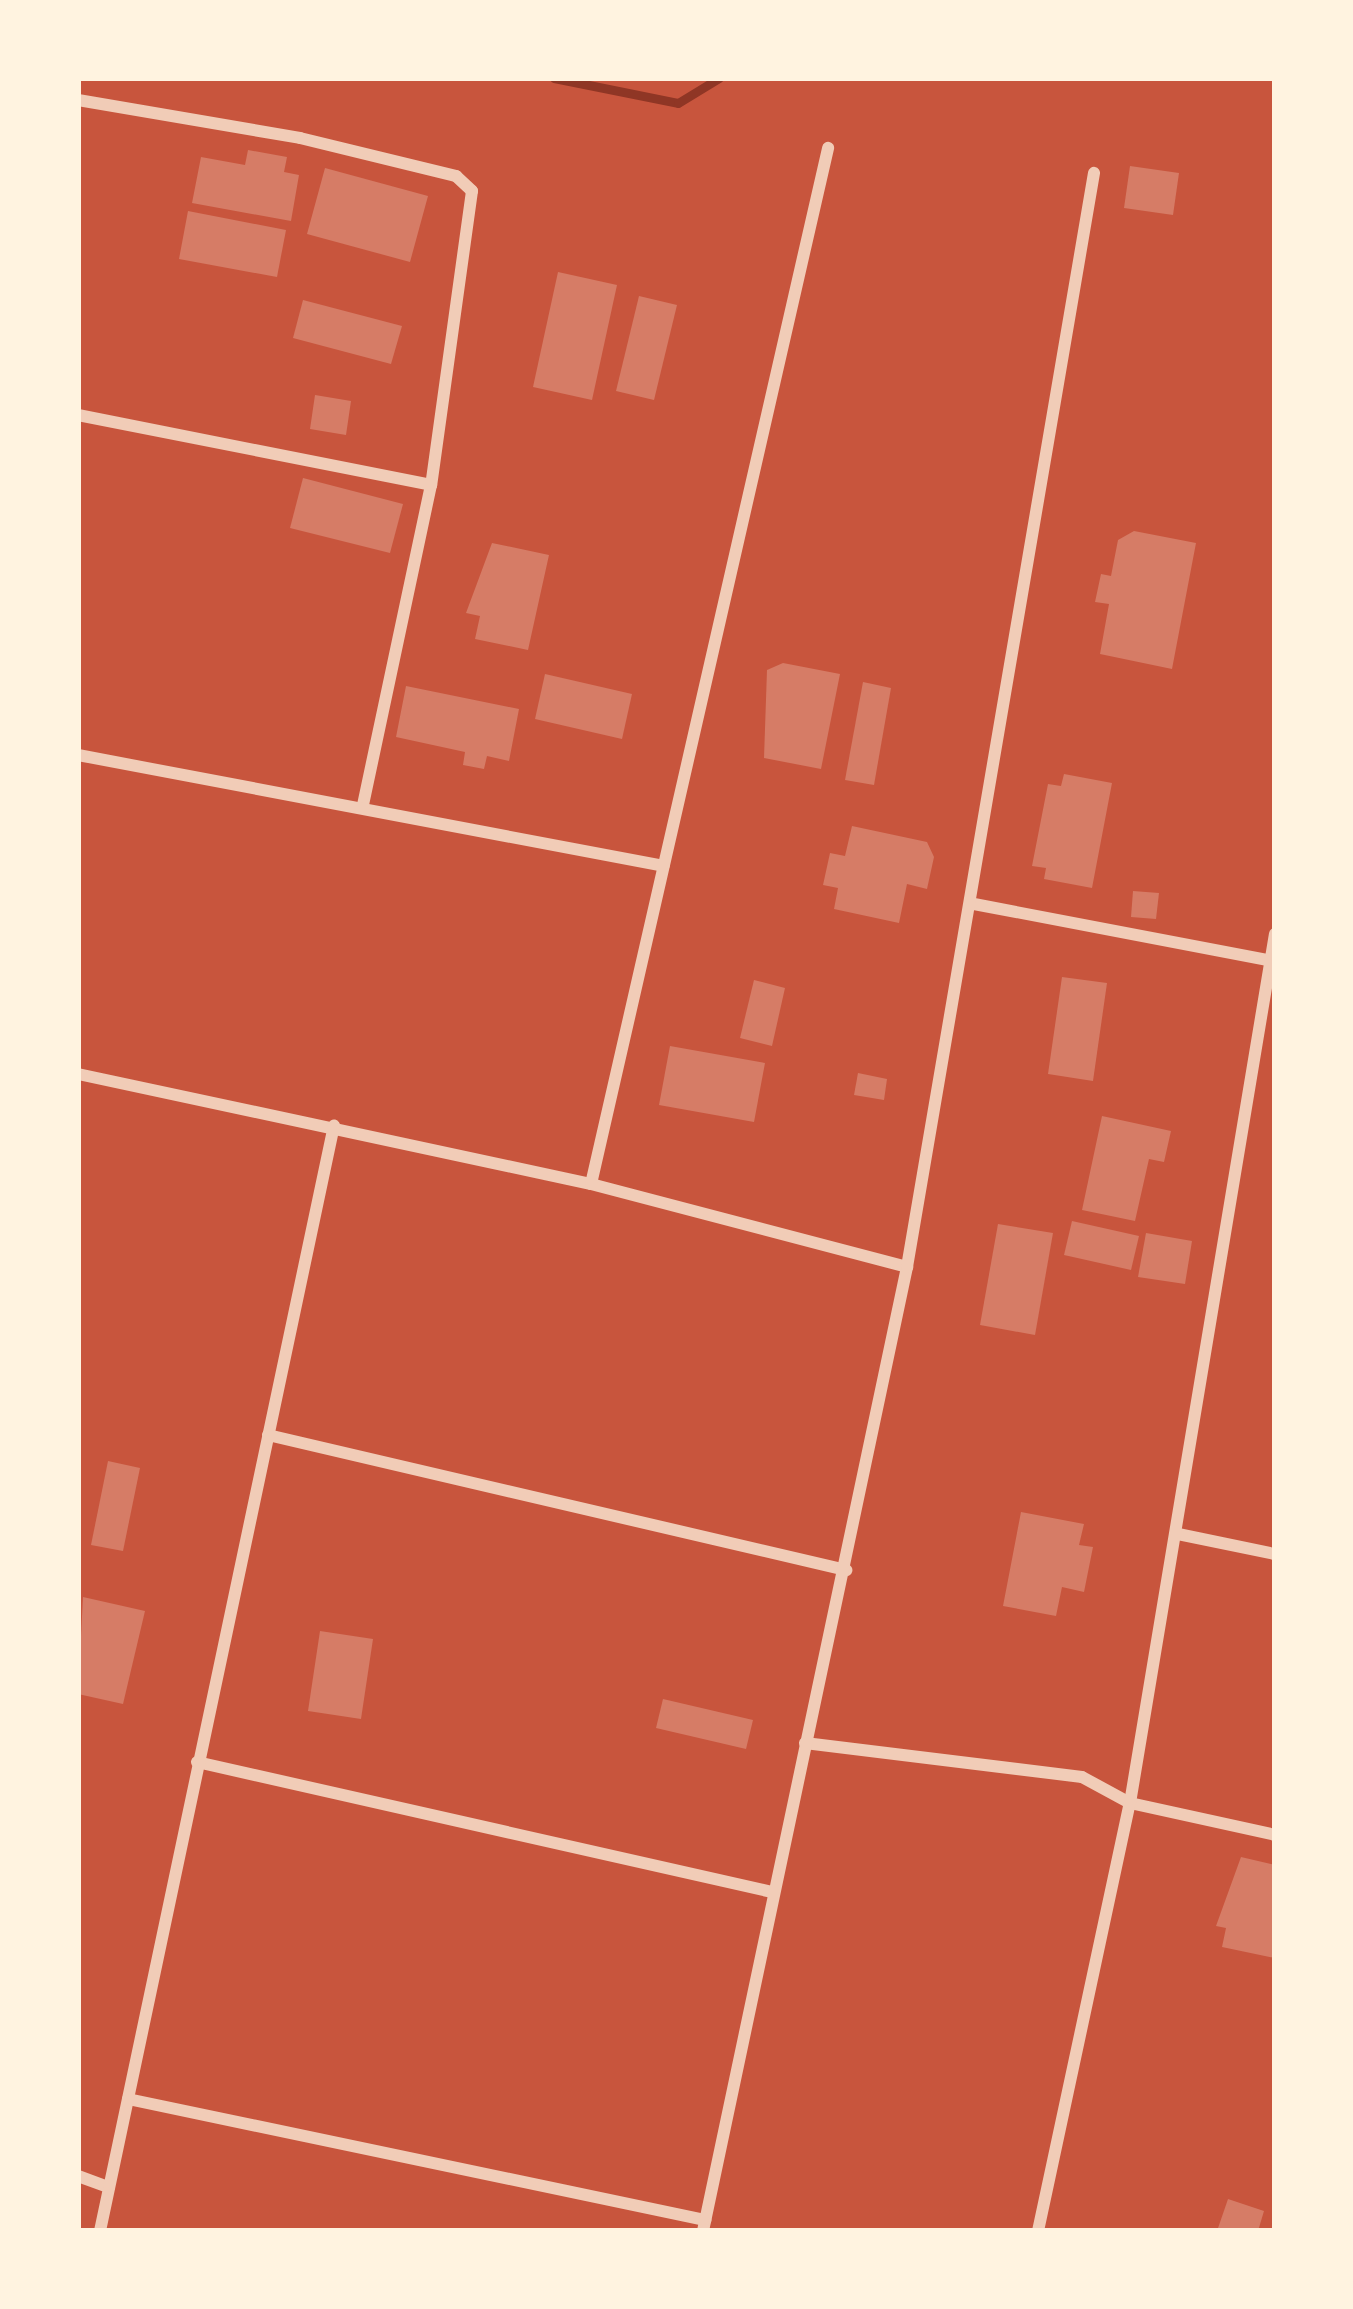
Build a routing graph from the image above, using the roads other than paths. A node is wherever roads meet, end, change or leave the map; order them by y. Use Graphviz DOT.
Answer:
graph roads {
  1 [pos="78,100"];
  2 [pos="828,148"];
  3 [pos="1094,173"];
  4 [pos="78,415"];
  5 [pos="431,484"];
  6 [pos="78,755"];
  7 [pos="363,804"];
  8 [pos="664,866"];
  9 [pos="974,904"];
  10 [pos="1275,934"];
  11 [pos="1273,961"];
  12 [pos="78,1074"];
  13 [pos="334,1125"];
  14 [pos="591,1184"];
  15 [pos="907,1267"];
  16 [pos="268,1435"];
  17 [pos="1178,1534"];
  18 [pos="1275,1554"];
  19 [pos="846,1570"];
  20 [pos="805,1743"];
  21 [pos="197,1762"];
  22 [pos="1130,1804"];
  23 [pos="1275,1835"];
  24 [pos="772,1892"];
  25 [pos="128,2098"];
  26 [pos="78,2176"];
  27 [pos="110,2187"];
  28 [pos="704,2226"];
  29 [pos="100,2231"];
  30 [pos="1038,2231"];
  1 -- 5 [label="street"];
  2 -- 8 [label="street"];
  3 -- 9 [label="street"];
  4 -- 5 [label="street"];
  5 -- 7 [label="street"];
  6 -- 7 [label="street"];
  7 -- 8 [label="street"];
  8 -- 14 [label="street"];
  9 -- 11 [label="street"];
  9 -- 15 [label="street"];
  10 -- 11 [label="street"];
  11 -- 17 [label="street"];
  12 -- 13 [label="street"];
  13 -- 14 [label="street"];
  13 -- 16 [label="street"];
  14 -- 15 [label="street"];
  15 -- 19 [label="street"];
  16 -- 19 [label="street"];
  16 -- 21 [label="street"];
  17 -- 18 [label="street"];
  17 -- 22 [label="street"];
  19 -- 20 [label="street"];
  20 -- 22 [label="street"];
  20 -- 24 [label="street"];
  21 -- 24 [label="street"];
  21 -- 25 [label="street"];
  22 -- 23 [label="street"];
  22 -- 30 [label="street"];
  24 -- 28 [label="street"];
  25 -- 27 [label="street"];
  25 -- 28 [label="street"];
  26 -- 27 [label="street"];
  27 -- 29 [label="street"];
}
